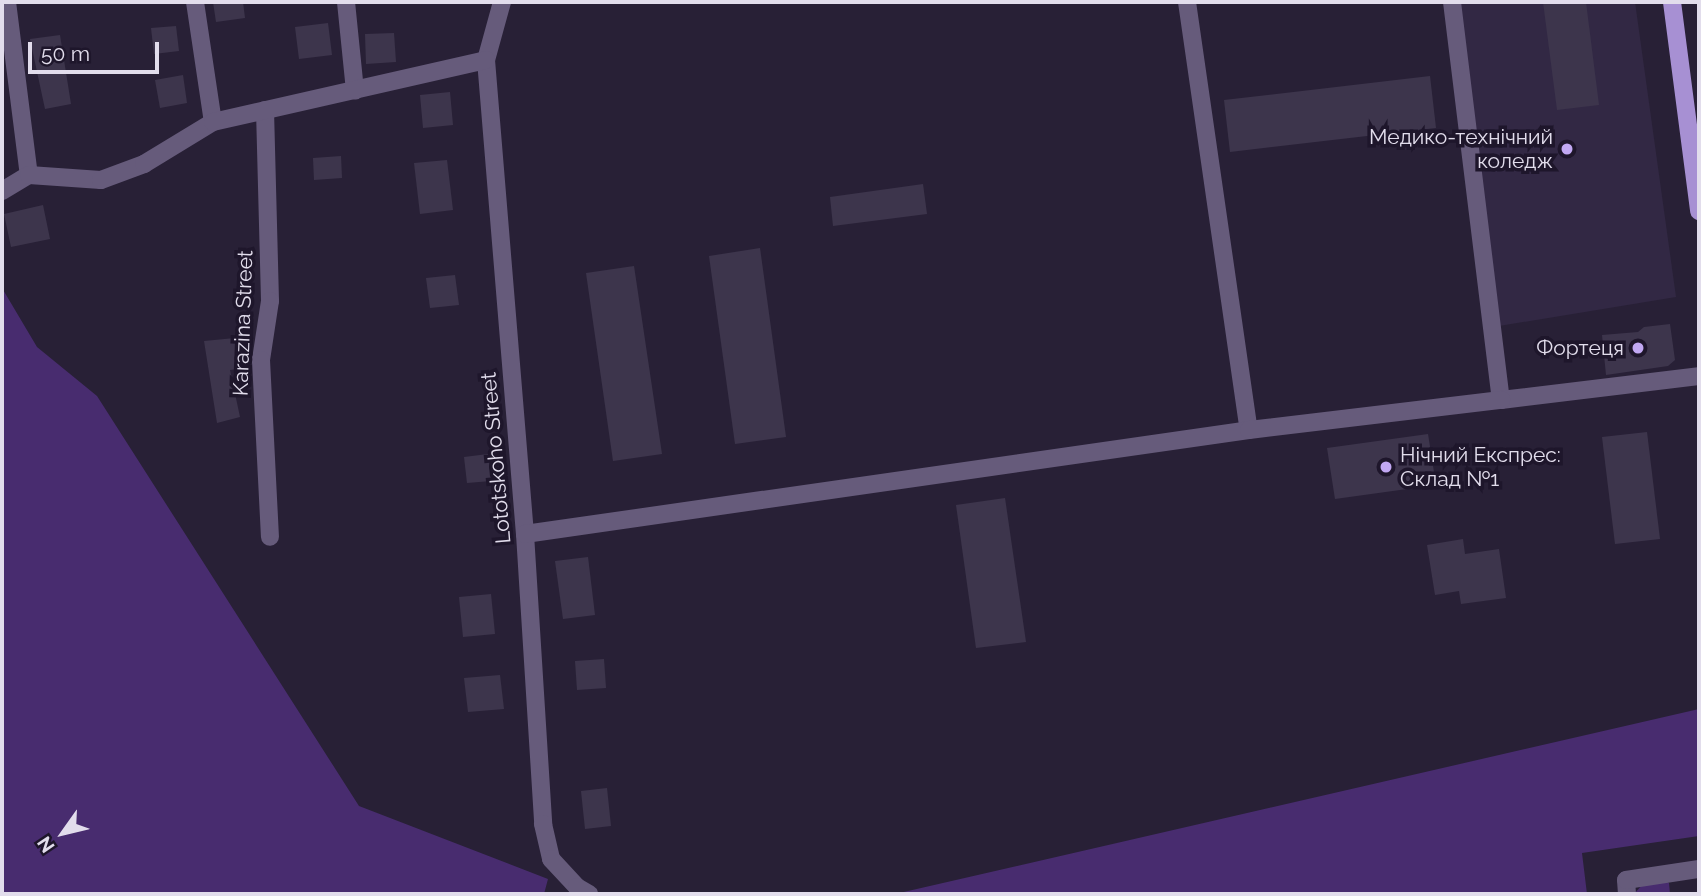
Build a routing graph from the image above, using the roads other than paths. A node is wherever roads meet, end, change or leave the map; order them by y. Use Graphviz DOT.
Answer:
graph roads {
  1 [pos="8,2"];
  2 [pos="195,2"];
  3 [pos="346,2"];
  4 [pos="502,2"];
  5 [pos="1187,2"];
  6 [pos="1452,2"];
  7 [pos="1672,2"];
  8 [pos="486,60"];
  9 [pos="355,91"];
  10 [pos="265,110"];
  11 [pos="213,122"];
  12 [pos="29,175"];
  13 [pos="2,191"];
  14 [pos="1699,211"];
  15 [pos="1699,376"];
  16 [pos="1501,400"];
  17 [pos="1249,430"];
  18 [pos="525,534"];
  19 [pos="271,537"];
  20 [pos="1699,869"];
  21 [pos="589,894"];
  22 [pos="1627,894"];
  1 -- 12 [label="street"];
  2 -- 11 [label="street"];
  3 -- 9 [label="street"];
  4 -- 8 [label="street, Lototskoho Street"];
  5 -- 17 [label="street"];
  6 -- 16 [label="street"];
  7 -- 14 [label="main road"];
  8 -- 9 [label="street"];
  8 -- 18 [label="street, Lototskoho Street"];
  9 -- 10 [label="street"];
  10 -- 11 [label="street"];
  10 -- 19 [label="street, Karazina Street"];
  11 -- 12 [label="street"];
  12 -- 13 [label="street"];
  15 -- 16 [label="street"];
  16 -- 17 [label="street"];
  17 -- 18 [label="street"];
  18 -- 21 [label="street, Lototskoho Street"];
  20 -- 22 [label="street"];
}
